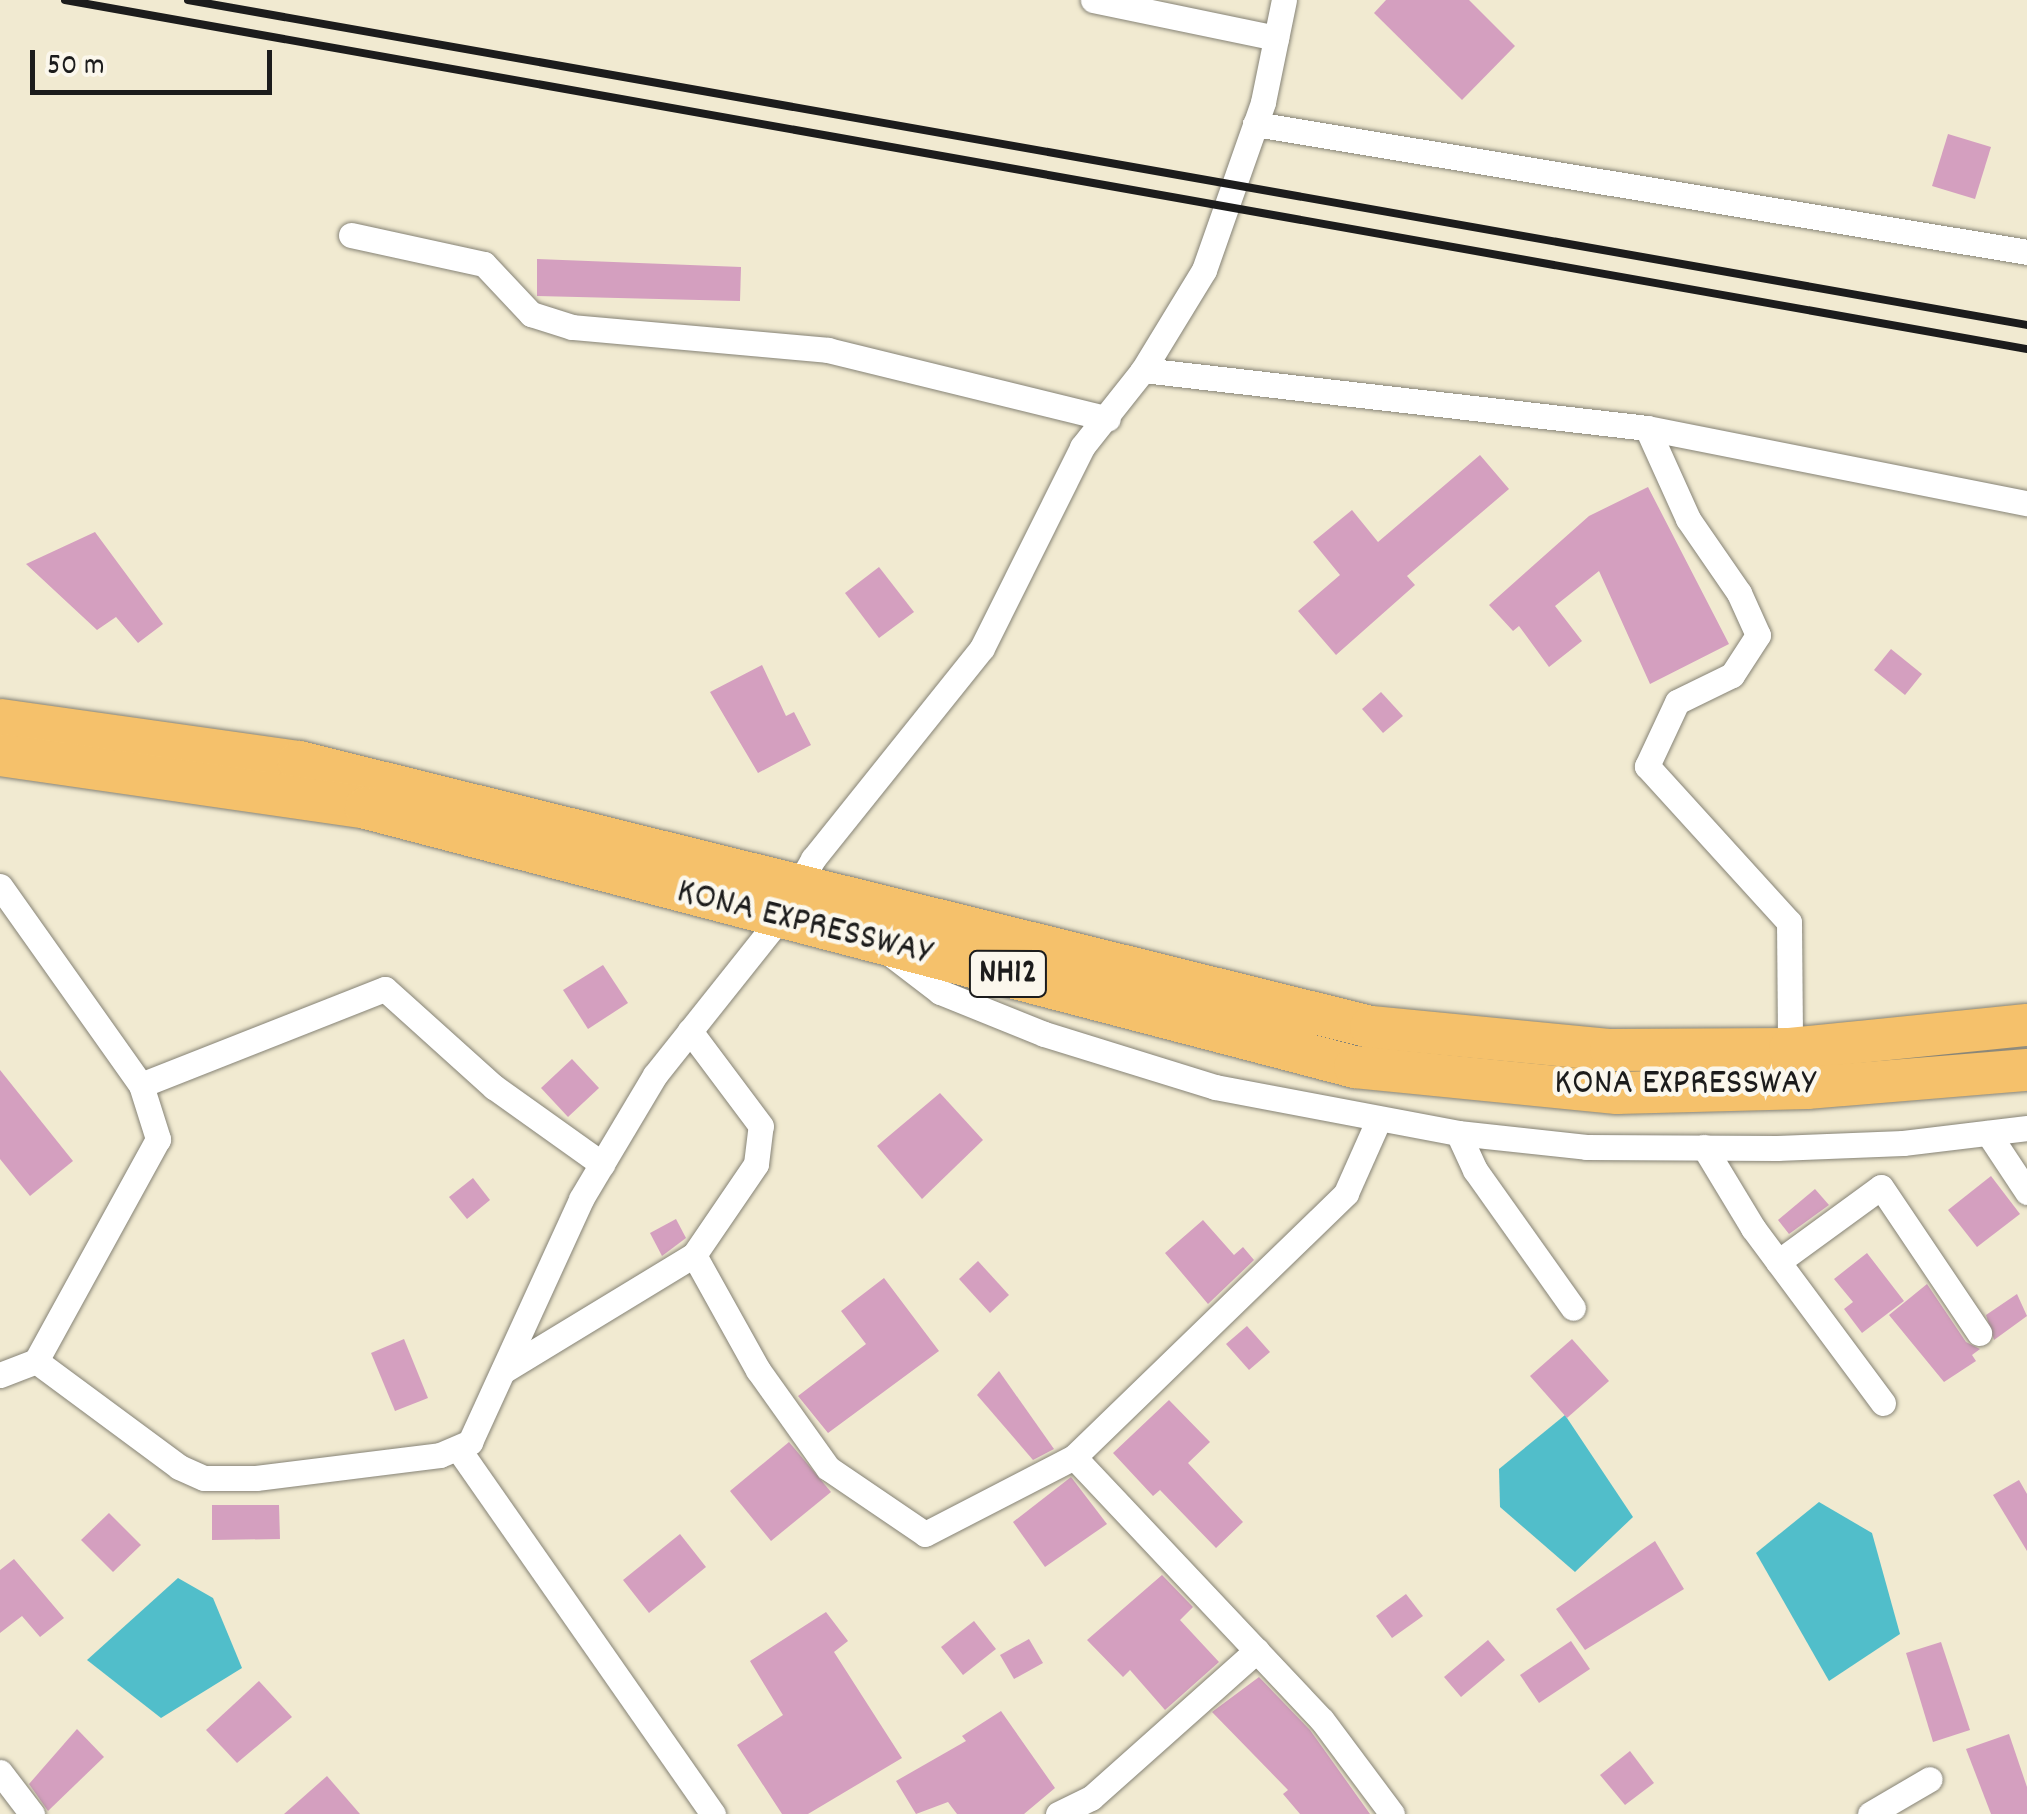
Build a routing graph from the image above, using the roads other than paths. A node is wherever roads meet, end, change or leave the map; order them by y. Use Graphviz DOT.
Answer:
graph roads {
  1 [pos="1093,0"];
  2 [pos="1284,0"];
  3 [pos="1276,38"];
  4 [pos="1255,124"];
  5 [pos="351,235"];
  6 [pos="2027,252"];
  7 [pos="1143,370"];
  8 [pos="1108,419"];
  9 [pos="1647,428"];
  10 [pos="2027,503"];
  11 [pos="0,720"];
  12 [pos="0,755"];
  13 [pos="0,886"];
  14 [pos="788,902"];
  15 [pos="872,941"];
  16 [pos="2027,1026"];
  17 [pos="690,1031"];
  18 [pos="1790,1049"];
  19 [pos="2027,1070"];
  20 [pos="141,1085"];
  21 [pos="1379,1119"];
  22 [pos="2027,1128"];
  23 [pos="1458,1133"];
  24 [pos="1988,1133"];
  25 [pos="1704,1147"];
  26 [pos="602,1164"];
  27 [pos="2027,1192"];
  28 [pos="694,1255"];
  29 [pos="1778,1262"];
  30 [pos="1574,1308"];
  31 [pos="1979,1334"];
  32 [pos="36,1362"];
  33 [pos="503,1371"];
  34 [pos="0,1375"];
  35 [pos="1882,1404"];
  36 [pos="459,1450"];
  37 [pos="1074,1457"];
  38 [pos="1257,1650"];
  39 [pos="0,1772"];
  40 [pos="1930,1779"];
  41 [pos="32,1814"];
  42 [pos="713,1814"];
  43 [pos="1058,1814"];
  44 [pos="1392,1814"];
  45 [pos="1870,1814"];
  1 -- 3 [label="street"];
  2 -- 3 [label="street"];
  3 -- 4 [label="street"];
  4 -- 6 [label="street"];
  4 -- 7 [label="street"];
  5 -- 8 [label="street"];
  7 -- 8 [label="street"];
  7 -- 9 [label="street"];
  8 -- 14 [label="street"];
  9 -- 10 [label="street"];
  9 -- 18 [label="street"];
  11 -- 14 [label="highway, KONA EXPRESSWAY / NH12"];
  12 -- 14 [label="highway, KONA EXPRESSWAY / NH12"];
  13 -- 20 [label="street"];
  14 -- 15 [label="highway, KONA EXPRESSWAY / NH12"];
  14 -- 17 [label="street"];
  14 -- 18 [label="highway, KONA EXPRESSWAY / NH12"];
  15 -- 19 [label="highway, KONA EXPRESSWAY / NH12"];
  15 -- 21 [label="street"];
  16 -- 18 [label="highway, KONA EXPRESSWAY / NH12"];
  17 -- 26 [label="street"];
  17 -- 28 [label="street"];
  20 -- 26 [label="street"];
  20 -- 32 [label="street"];
  21 -- 23 [label="street"];
  21 -- 37 [label="street"];
  22 -- 24 [label="street"];
  23 -- 25 [label="street"];
  23 -- 30 [label="street"];
  24 -- 25 [label="street"];
  24 -- 27 [label="street"];
  25 -- 29 [label="street"];
  26 -- 33 [label="street"];
  28 -- 33 [label="street"];
  28 -- 37 [label="street"];
  29 -- 31 [label="street"];
  29 -- 35 [label="street"];
  32 -- 34 [label="street"];
  32 -- 36 [label="street"];
  33 -- 36 [label="street"];
  36 -- 42 [label="street"];
  37 -- 38 [label="street"];
  38 -- 43 [label="street"];
  38 -- 44 [label="street"];
  39 -- 41 [label="street"];
  40 -- 45 [label="street"];
}
